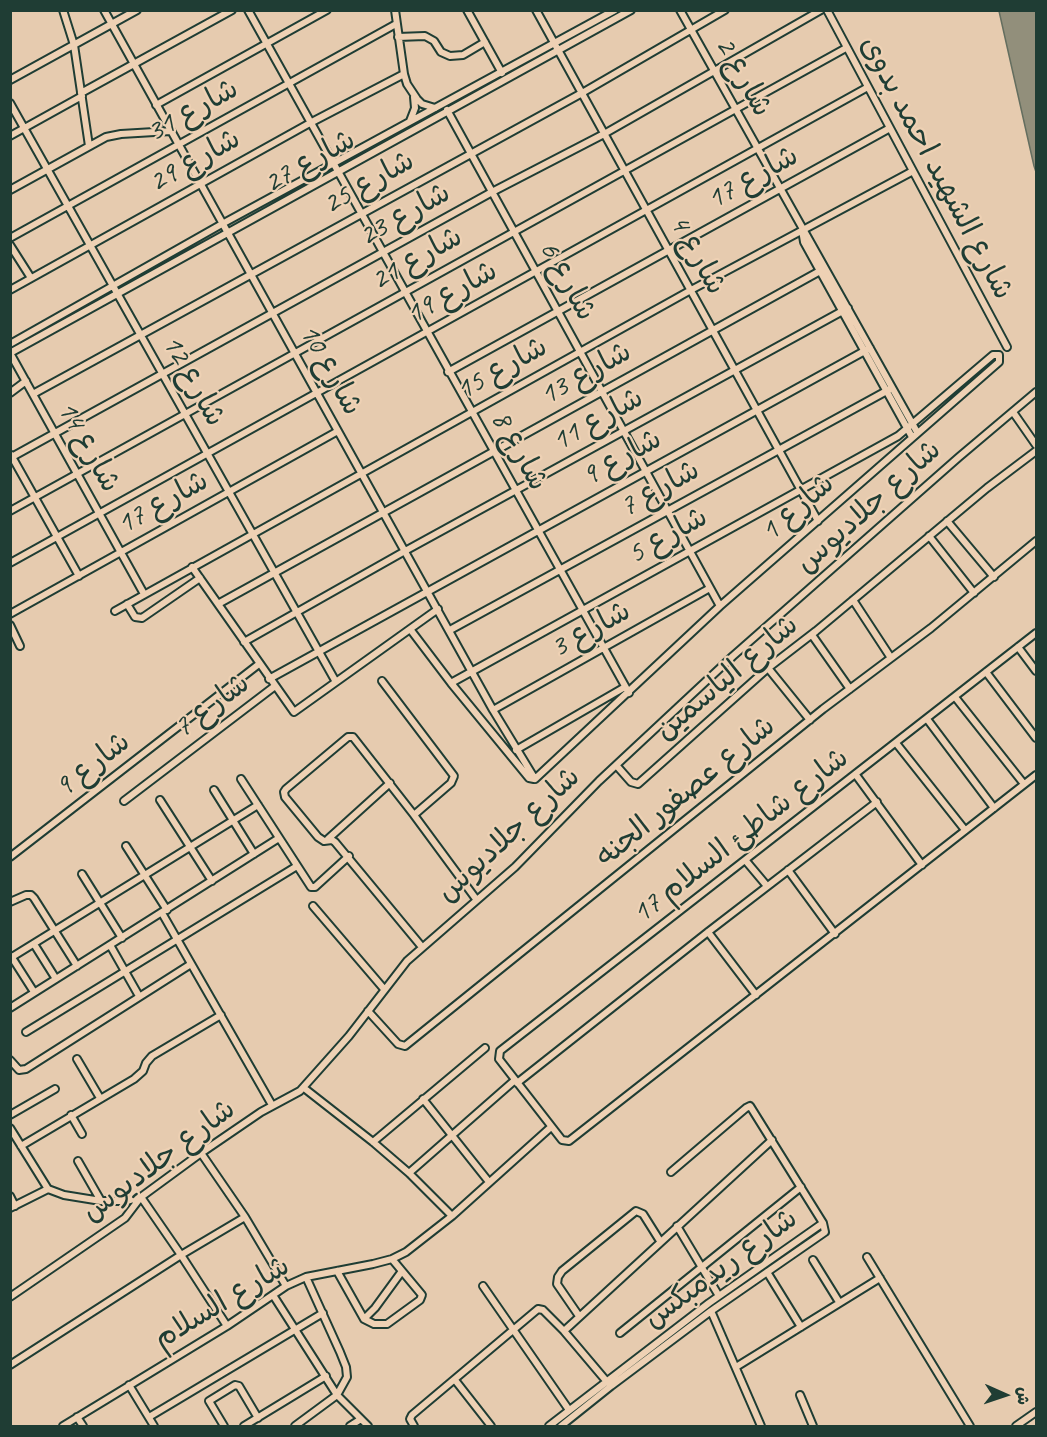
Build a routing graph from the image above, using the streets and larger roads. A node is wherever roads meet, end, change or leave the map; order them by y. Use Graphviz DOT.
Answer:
graph roads {
  1 [pos="63,10"];
  2 [pos="105,10"];
  3 [pos="137,10"];
  4 [pos="232,10"];
  5 [pos="248,10"];
  6 [pos="327,10"];
  7 [pos="467,10"];
  8 [pos="536,10"];
  9 [pos="615,10"];
  10 [pos="631,10"];
  11 [pos="680,10"];
  12 [pos="725,10"];
  13 [pos="821,10"];
  14 [pos="827,10"];
  15 [pos="395,15"];
  16 [pos="112,24"];
  17 [pos="690,30"];
  18 [pos="398,37"];
  19 [pos="485,42"];
  20 [pos="266,44"];
  21 [pos="74,45"];
  22 [pos="556,48"];
  23 [pos="846,48"];
  24 [pos="135,65"];
  25 [pos="713,70"];
  26 [pos="502,72"];
  27 [pos="404,74"];
  28 [pos="10,80"];
  29 [pos="288,84"];
  30 [pos="868,87"];
  31 [pos="412,93"];
  32 [pos="582,93"];
  33 [pos="81,95"];
  34 [pos="10,103"];
  35 [pos="443,104"];
  36 [pos="156,105"];
  37 [pos="436,108"];
  38 [pos="735,110"];
  39 [pos="448,112"];
  40 [pos="409,122"];
  41 [pos="309,123"];
  42 [pos="25,128"];
  43 [pos="890,128"];
  44 [pos="171,131"];
  45 [pos="604,134"];
  46 [pos="10,136"];
  47 [pos="178,144"];
  48 [pos="89,146"];
  49 [pos="757,149"];
  50 [pos="470,153"];
  51 [pos="333,165"];
  52 [pos="48,170"];
  53 [pos="625,171"];
  54 [pos="913,171"];
  55 [pos="337,173"];
  56 [pos="200,184"];
  57 [pos="779,189"];
  58 [pos="10,190"];
  59 [pos="492,192"];
  60 [pos="68,206"];
  61 [pos="647,210"];
  62 [pos="360,214"];
  63 [pos="222,224"];
  64 [pos="802,229"];
  65 [pos="514,231"];
  66 [pos="227,233"];
  67 [pos="10,238"];
  68 [pos="10,245"];
  69 [pos="90,246"];
  70 [pos="669,250"];
  71 [pos="382,253"];
  72 [pos="820,271"];
  73 [pos="536,272"];
  74 [pos="250,274"];
  75 [pos="31,278"];
  76 [pos="113,286"];
  77 [pos="10,290"];
  78 [pos="691,290"];
  79 [pos="404,293"];
  80 [pos="118,294"];
  81 [pos="845,309"];
  82 [pos="558,311"];
  83 [pos="273,314"];
  84 [pos="712,330"];
  85 [pos="426,332"];
  86 [pos="142,334"];
  87 [pos="10,344"];
  88 [pos="1007,347"];
  89 [pos="867,349"];
  90 [pos="580,352"];
  91 [pos="10,353"];
  92 [pos="295,353"];
  93 [pos="735,370"];
  94 [pos="448,372"];
  95 [pos="164,374"];
  96 [pos="26,381"];
  97 [pos="889,389"];
  98 [pos="602,391"];
  99 [pos="1036,392"];
  100 [pos="10,393"];
  101 [pos="317,393"];
  102 [pos="33,394"];
  103 [pos="757,410"];
  104 [pos="471,412"];
  105 [pos="1013,412"];
  106 [pos="186,413"];
  107 [pos="910,427"];
  108 [pos="338,431"];
  109 [pos="624,431"];
  110 [pos="55,434"];
  111 [pos="914,435"];
  112 [pos="1036,445"];
  113 [pos="779,450"];
  114 [pos="1036,451"];
  115 [pos="493,452"];
  116 [pos="208,453"];
  117 [pos="11,457"];
  118 [pos="646,471"];
  119 [pos="77,473"];
  120 [pos="361,473"];
  121 [pos="801,490"];
  122 [pos="515,491"];
  123 [pos="229,492"];
  124 [pos="35,497"];
  125 [pos="10,511"];
  126 [pos="668,511"];
  127 [pos="383,512"];
  128 [pos="99,513"];
  129 [pos="818,521"];
  130 [pos="947,521"];
  131 [pos="537,531"];
  132 [pos="252,533"];
  133 [pos="929,536"];
  134 [pos="57,537"];
  135 [pos="1036,540"];
  136 [pos="690,550"];
  137 [pos="405,551"];
  138 [pos="121,552"];
  139 [pos="11,561"];
  140 [pos="192,567"];
  141 [pos="560,570"];
  142 [pos="274,573"];
  143 [pos="79,576"];
  144 [pos="994,577"];
  145 [pos="200,578"];
  146 [pos="710,588"];
  147 [pos="428,591"];
  148 [pos="974,593"];
  149 [pos="144,594"];
  150 [pos="853,600"];
  151 [pos="127,604"];
  152 [pos="218,604"];
  153 [pos="720,606"];
  154 [pos="438,609"];
  155 [pos="582,610"];
  156 [pos="115,611"];
  157 [pos="296,612"];
  158 [pos="10,614"];
  159 [pos="10,625"];
  160 [pos="410,629"];
  161 [pos="450,630"];
  162 [pos="1036,633"];
  163 [pos="812,635"];
  164 [pos="244,642"];
  165 [pos="21,646"];
  166 [pos="1018,647"];
  167 [pos="603,648"];
  168 [pos="318,651"];
  169 [pos="891,658"];
  170 [pos="259,664"];
  171 [pos="768,668"];
  172 [pos="1036,670"];
  173 [pos="472,671"];
  174 [pos="986,672"];
  175 [pos="269,679"];
  176 [pos="382,681"];
  177 [pos="336,682"];
  178 [pos="451,683"];
  179 [pos="275,686"];
  180 [pos="850,689"];
  181 [pos="627,690"];
  182 [pos="955,697"];
  183 [pos="493,710"];
  184 [pos="927,719"];
  185 [pos="810,720"];
  186 [pos="1036,738"];
  187 [pos="896,743"];
  188 [pos="516,750"];
  189 [pos="616,765"];
  190 [pos="856,775"];
  191 [pos="1036,775"];
  192 [pos="241,779"];
  193 [pos="535,779"];
  194 [pos="390,783"];
  195 [pos="1024,784"];
  196 [pos="214,790"];
  197 [pos="160,800"];
  198 [pos="124,801"];
  199 [pos="878,802"];
  200 [pos="258,805"];
  201 [pos="994,808"];
  202 [pos="414,815"];
  203 [pos="233,820"];
  204 [pos="965,830"];
  205 [pos="279,838"];
  206 [pos="327,841"];
  207 [pos="126,846"];
  208 [pos="189,847"];
  209 [pos="254,854"];
  210 [pos="349,856"];
  211 [pos="10,857"];
  212 [pos="746,861"];
  213 [pos="922,865"];
  214 [pos="297,866"];
  215 [pos="788,870"];
  216 [pos="82,874"];
  217 [pos="144,874"];
  218 [pos="212,881"];
  219 [pos="767,886"];
  220 [pos="476,899"];
  221 [pos="10,902"];
  222 [pos="99,903"];
  223 [pos="313,906"];
  224 [pos="164,911"];
  225 [pos="55,931"];
  226 [pos="708,932"];
  227 [pos="835,934"];
  228 [pos="122,938"];
  229 [pos="177,939"];
  230 [pos="34,944"];
  231 [pos="110,945"];
  232 [pos="422,947"];
  233 [pos="11,956"];
  234 [pos="191,964"];
  235 [pos="77,966"];
  236 [pos="125,971"];
  237 [pos="56,979"];
  238 [pos="384,989"];
  239 [pos="34,992"];
  240 [pos="756,995"];
  241 [pos="139,996"];
  242 [pos="10,1008"];
  243 [pos="368,1011"];
  244 [pos="221,1015"];
  245 [pos="26,1032"];
  246 [pos="485,1048"];
  247 [pos="77,1059"];
  248 [pos="10,1060"];
  249 [pos="516,1082"];
  250 [pos="303,1088"];
  251 [pos="55,1089"];
  252 [pos="100,1098"];
  253 [pos="423,1100"];
  254 [pos="272,1106"];
  255 [pos="10,1115"];
  256 [pos="71,1115"];
  257 [pos="551,1126"];
  258 [pos="10,1128"];
  259 [pos="82,1134"];
  260 [pos="453,1135"];
  261 [pos="13,1137"];
  262 [pos="772,1140"];
  263 [pos="373,1142"];
  264 [pos="21,1146"];
  265 [pos="201,1153"];
  266 [pos="78,1161"];
  267 [pos="671,1172"];
  268 [pos="409,1173"];
  269 [pos="489,1182"];
  270 [pos="801,1187"];
  271 [pos="48,1189"];
  272 [pos="10,1197"];
  273 [pos="141,1197"];
  274 [pos="101,1201"];
  275 [pos="13,1207"];
  276 [pos="452,1216"];
  277 [pos="245,1217"];
  278 [pos="823,1223"];
  279 [pos="676,1226"];
  280 [pos="660,1241"];
  281 [pos="181,1255"];
  282 [pos="867,1257"];
  283 [pos="392,1259"];
  284 [pos="813,1260"];
  285 [pos="702,1267"];
  286 [pos="337,1271"];
  287 [pos="402,1271"];
  288 [pos="767,1272"];
  289 [pos="306,1277"];
  290 [pos="880,1278"];
  291 [pos="286,1286"];
  292 [pos="483,1286"];
  293 [pos="273,1295"];
  294 [pos="719,1296"];
  295 [pos="10,1297"];
  296 [pos="839,1302"];
  297 [pos="711,1311"];
  298 [pos="323,1313"];
  299 [pos="579,1316"];
  300 [pos="364,1319"];
  301 [pos="227,1326"];
  302 [pos="801,1326"];
  303 [pos="296,1329"];
  304 [pos="513,1330"];
  305 [pos="564,1331"];
  306 [pos="620,1333"];
  307 [pos="10,1365"];
  308 [pos="736,1367"];
  309 [pos="326,1376"];
  310 [pos="455,1380"];
  311 [pos="609,1383"];
  312 [pos="129,1385"];
  313 [pos="337,1395"];
  314 [pos="800,1395"];
  315 [pos="569,1410"];
  316 [pos="1036,1412"];
  317 [pos="77,1417"];
  318 [pos="148,1417"];
  319 [pos="258,1418"];
  320 [pos="361,1419"];
  321 [pos="63,1426"];
  322 [pos="83,1426"];
  323 [pos="154,1426"];
  324 [pos="224,1426"];
  325 [pos="244,1426"];
  326 [pos="295,1426"];
  327 [pos="350,1426"];
  328 [pos="368,1426"];
  329 [pos="414,1426"];
  330 [pos="491,1426"];
  331 [pos="549,1426"];
  332 [pos="561,1426"];
  333 [pos="761,1426"];
  334 [pos="813,1426"];
  335 [pos="970,1426"];
  336 [pos="1016,1426"];
  1 -- 21 [label="street"];
  2 -- 16 [label="street, شارع 10"];
  3 -- 16 [label="street"];
  4 -- 24 [label="street"];
  5 -- 20 [label="street, شارع 8"];
  6 -- 20 [label="street"];
  7 -- 19 [label="street"];
  8 -- 22 [label="street, شارع 4"];
  9 -- 22 [label="street, شارع 27"];
  10 -- 22 [label="street, شارع 27"];
  11 -- 17 [label="street, شارع 2"];
  12 -- 17 [label="street, شارع 25"];
  13 -- 25 [label="street, شارع 23"];
  14 -- 23 [label="street, شارع الشهيد احمد بدوى"];
  15 -- 18 [label="street"];
  15 -- 29 [label="street, شارع 31"];
  16 -- 21 [label="street"];
  16 -- 24 [label="street, شارع 10"];
  17 -- 25 [label="street, شارع 2"];
  17 -- 32 [label="street, شارع 25"];
  18 -- 19 [label="street"];
  18 -- 27 [label="street"];
  19 -- 26 [label="street"];
  20 -- 29 [label="street, شارع 8"];
  20 -- 36 [label="street"];
  21 -- 28 [label="street"];
  21 -- 33 [label="street"];
  22 -- 26 [label="street, شارع 27"];
  22 -- 32 [label="street, شارع 4"];
  22 -- 39 [label="street, شارع 27"];
  23 -- 30 [label="street, شارع الشهيد احمد بدوى"];
  23 -- 38 [label="street, شارع 21"];
  24 -- 33 [label="street"];
  24 -- 36 [label="street, شارع 10"];
  25 -- 38 [label="street, شارع 2"];
  25 -- 45 [label="street, شارع 23"];
  26 -- 35 [label="street, شارع 27"];
  27 -- 31 [label="street"];
  27 -- 41 [label="street, شارع 29"];
  29 -- 41 [label="street, شارع 8"];
  29 -- 47 [label="street, شارع 31"];
  30 -- 43 [label="street, شارع الشهيد احمد بدوى"];
  30 -- 49 [label="street, شارع 19"];
  31 -- 37 [label="street"];
  31 -- 40 [label="street"];
  32 -- 45 [label="street, شارع 4"];
  32 -- 50 [label="street, شارع 25"];
  33 -- 42 [label="street"];
  33 -- 48 [label="street"];
  34 -- 42 [label="street, شارع 12"];
  35 -- 37 [label="street, شارع 27"];
  35 -- 39 [label="street, شارع 6"];
  36 -- 44 [label="street, شارع 10"];
  37 -- 40 [label="street, شارع 27"];
  38 -- 49 [label="street, شارع 2"];
  38 -- 53 [label="street, شارع 21"];
  39 -- 50 [label="street, شارع 6"];
  39 -- 55 [label="street, شارع 27"];
  40 -- 51 [label="street, شارع 27"];
  41 -- 51 [label="street, شارع 8"];
  41 -- 56 [label="street, شارع 29"];
  42 -- 46 [label="street"];
  42 -- 52 [label="street, شارع 12"];
  43 -- 54 [label="street, شارع الشهيد احمد بدوى"];
  43 -- 57 [label="street, شارع 17"];
  44 -- 47 [label="street, شارع 10"];
  44 -- 48 [label="street"];
  45 -- 53 [label="street, شارع 4"];
  45 -- 59 [label="street, شارع 23"];
  47 -- 56 [label="street, شارع 10"];
  47 -- 60 [label="street, شارع 31"];
  48 -- 52 [label="street"];
  49 -- 57 [label="street, شارع 2"];
  49 -- 61 [label="street, شارع 19"];
  50 -- 59 [label="street, شارع 6"];
  50 -- 62 [label="street, شارع 25"];
  51 -- 55 [label="street, شارع 8"];
  51 -- 63 [label="street, شارع 27"];
  52 -- 58 [label="street"];
  52 -- 60 [label="street, شارع 12"];
  53 -- 61 [label="street, شارع 4"];
  53 -- 65 [label="street, شارع 21"];
  54 -- 64 [label="street, شارع 15"];
  54 -- 88 [label="street, شارع الشهيد احمد بدوى"];
  55 -- 62 [label="street, شارع 8"];
  55 -- 66 [label="street, شارع 27"];
  56 -- 63 [label="street, شارع 10"];
  56 -- 69 [label="street, شارع 29"];
  57 -- 64 [label="street, شارع 2"];
  57 -- 70 [label="street, شارع 17"];
  59 -- 65 [label="street, شارع 6"];
  59 -- 71 [label="street, شارع 23"];
  60 -- 67 [label="street, شارع 31"];
  60 -- 69 [label="street, شارع 12"];
  61 -- 70 [label="street, شارع 4"];
  61 -- 73 [label="street, شارع 19"];
  62 -- 71 [label="street, شارع 8"];
  62 -- 74 [label="street, شارع 25"];
  63 -- 66 [label="street, شارع 10"];
  63 -- 76 [label="street, شارع 27"];
  64 -- 72 [label="street, شارع 2"];
  64 -- 78 [label="street, شارع 15"];
  64 -- 81 [label="street, شارع 2"];
  65 -- 73 [label="street, شارع 6"];
  65 -- 79 [label="street, شارع 21"];
  66 -- 74 [label="street, شارع 10"];
  66 -- 80 [label="street, شارع 27"];
  68 -- 75 [label="street"];
  69 -- 75 [label="street, شارع 29"];
  69 -- 76 [label="street, شارع 12"];
  70 -- 78 [label="street, شارع 4"];
  70 -- 82 [label="street, شارع 17"];
  71 -- 79 [label="street, شارع 8"];
  71 -- 83 [label="street, شارع 23"];
  72 -- 81 [label="street, شارع 2"];
  72 -- 84 [label="street, شارع 13"];
  73 -- 82 [label="street, شارع 6"];
  73 -- 85 [label="street, شارع 19"];
  74 -- 83 [label="street, شارع 10"];
  74 -- 86 [label="street, شارع 25"];
  75 -- 77 [label="street, شارع 29"];
  76 -- 80 [label="street, شارع 12"];
  76 -- 87 [label="street, شارع 27"];
  78 -- 84 [label="street, شارع 4"];
  78 -- 90 [label="street, شارع 15"];
  79 -- 85 [label="street, شارع 8"];
  79 -- 92 [label="street, شارع 21"];
  80 -- 86 [label="street, شارع 12"];
  80 -- 91 [label="street, شارع 27"];
  81 -- 89 [label="street, شارع 2"];
  81 -- 93 [label="street, شارع 11"];
  82 -- 90 [label="street, شارع 6"];
  82 -- 94 [label="street, شارع 17"];
  83 -- 92 [label="street, شارع 10"];
  83 -- 95 [label="street, شارع 23"];
  84 -- 93 [label="street, شارع 4"];
  84 -- 98 [label="street, شارع 13"];
  85 -- 94 [label="street, شارع 8"];
  85 -- 101 [label="street, شارع 19"];
  86 -- 95 [label="street, شارع 12"];
  86 -- 102 [label="street, شارع 25"];
  89 -- 97 [label="street, شارع 2"];
  89 -- 103 [label="street, شارع 9"];
  90 -- 98 [label="street, شارع 6"];
  90 -- 104 [label="street, شارع 15"];
  91 -- 96 [label="street, شارع 14"];
  92 -- 101 [label="street, شارع 10"];
  92 -- 106 [label="street, شارع 21"];
  93 -- 103 [label="street, شارع 4"];
  93 -- 109 [label="street, شارع 11"];
  94 -- 104 [label="street, شارع 8"];
  95 -- 106 [label="street, شارع 12"];
  95 -- 110 [label="street, شارع 23"];
  96 -- 100 [label="street"];
  96 -- 102 [label="street, شارع 14"];
  97 -- 107 [label="street, شارع 2"];
  97 -- 113 [label="street, شارع 7"];
  98 -- 109 [label="street, شارع 6"];
  98 -- 115 [label="street, شارع 13"];
  99 -- 105 [label="street, شارع جلاديوس"];
  101 -- 108 [label="street, شارع 10"];
  101 -- 116 [label="street, شارع 19"];
  102 -- 110 [label="street, شارع 14"];
  103 -- 113 [label="street, شارع 4"];
  103 -- 118 [label="street, شارع 9"];
  104 -- 115 [label="street, شارع 8"];
  104 -- 120 [label="street, شارع 15"];
  105 -- 112 [label="street"];
  105 -- 189 [label="street, شارع جلاديوس"];
  106 -- 116 [label="street, شارع 12"];
  106 -- 119 [label="street, شارع 21"];
  107 -- 111 [label="street, شارع 2"];
  107 -- 111 [label="street, شارع 1"];
  107 -- 121 [label="street, شارع 5"];
  108 -- 120 [label="street, شارع 10"];
  108 -- 123 [label="street, شارع 17"];
  109 -- 118 [label="street, شارع 6"];
  109 -- 122 [label="street, شارع 11"];
  110 -- 117 [label="street, شارع 23"];
  110 -- 119 [label="street, شارع 14"];
  111 -- 129 [label="street, شارع 1"];
  113 -- 121 [label="street, شارع 4"];
  113 -- 126 [label="street, شارع 7"];
  114 -- 130 [label="street, شارع الياسمين"];
  115 -- 122 [label="street, شارع 8"];
  115 -- 127 [label="street, شارع 13"];
  116 -- 123 [label="street, شارع 12"];
  116 -- 128 [label="street, شارع 19"];
  117 -- 124 [label="street"];
  118 -- 126 [label="street, شارع 6"];
  118 -- 131 [label="street, شارع 9"];
  119 -- 124 [label="street, شارع 21"];
  119 -- 128 [label="street, شارع 14"];
  120 -- 127 [label="street, شارع 10"];
  120 -- 132 [label="street, شارع 15"];
  121 -- 129 [label="street, شارع 4"];
  121 -- 136 [label="street, شارع 5"];
  122 -- 131 [label="street, شارع 8"];
  122 -- 137 [label="street, شارع 11"];
  123 -- 132 [label="street, شارع 12"];
  123 -- 138 [label="street, شارع 17"];
  124 -- 125 [label="street, شارع 21"];
  124 -- 134 [label="street"];
  126 -- 136 [label="street, شارع 6"];
  126 -- 141 [label="street, شارع 7"];
  127 -- 137 [label="street, شارع 10"];
  127 -- 142 [label="street, شارع 13"];
  128 -- 134 [label="street, شارع 19"];
  128 -- 138 [label="street, شارع 14"];
  129 -- 153 [label="street, شارع 1"];
  130 -- 133 [label="street, شارع الياسمين"];
  130 -- 144 [label="street"];
  131 -- 141 [label="street, شارع 8"];
  131 -- 147 [label="street, شارع 9"];
  132 -- 140 [label="street, شارع 15"];
  132 -- 142 [label="street, شارع 12"];
  133 -- 148 [label="street"];
  133 -- 150 [label="street, شارع الياسمين"];
  134 -- 139 [label="street, شارع 19"];
  134 -- 143 [label="street"];
  135 -- 144 [label="street, شارع عصفور الجنه"];
  136 -- 146 [label="street, شارع 6"];
  136 -- 155 [label="street, شارع 5"];
  137 -- 147 [label="street, شارع 10"];
  137 -- 157 [label="street, شارع 11"];
  138 -- 143 [label="street, شارع 17"];
  138 -- 149 [label="street, شارع 14"];
  140 -- 145 [label="street"];
  140 -- 149 [label="street, شارع 15"];
  141 -- 155 [label="street, شارع 8"];
  141 -- 161 [label="street, شارع 7"];
  142 -- 152 [label="street, شارع 13"];
  142 -- 157 [label="street, شارع 12"];
  143 -- 158 [label="street, شارع 17"];
  144 -- 148 [label="street, شارع عصفور الجنه"];
  145 -- 151 [label="street"];
  145 -- 152 [label="street"];
  146 -- 153 [label="street, شارع 6"];
  146 -- 167 [label="street, شارع 3"];
  147 -- 154 [label="street, شارع 10"];
  147 -- 168 [label="street, شارع 9"];
  148 -- 169 [label="street, شارع عصفور الجنه"];
  149 -- 151 [label="street, شارع 15"];
  150 -- 163 [label="street, شارع الياسمين"];
  150 -- 169 [label="street"];
  151 -- 156 [label="street, شارع 15"];
  152 -- 164 [label="street"];
  153 -- 181 [label="street, شارع 1"];
  154 -- 160 [label="street, شارع 7"];
  154 -- 161 [label="street, شارع 10"];
  155 -- 167 [label="street, شارع 8"];
  155 -- 173 [label="street, شارع 5"];
  157 -- 164 [label="street, شارع 11"];
  157 -- 168 [label="street, شارع 12"];
  159 -- 165 [label="street"];
  160 -- 177 [label="street, شارع 7"];
  160 -- 178 [label="street"];
  161 -- 173 [label="street, شارع 10"];
  162 -- 166 [label="street, شارع شاطئ السلام 17"];
  163 -- 171 [label="street, شارع الياسمين"];
  163 -- 180 [label="street"];
  164 -- 170 [label="street"];
  166 -- 172 [label="street"];
  166 -- 174 [label="street, شارع شاطئ السلام 17"];
  167 -- 181 [label="street, شارع 8"];
  167 -- 183 [label="street, شارع 3"];
  168 -- 175 [label="street, شارع 9"];
  168 -- 177 [label="street, شارع 12"];
  169 -- 180 [label="street, شارع عصفور الجنه"];
  170 -- 175 [label="street"];
  170 -- 211 [label="street, شارع 9"];
  171 -- 185 [label="street"];
  171 -- 189 [label="street, شارع الياسمين"];
  173 -- 178 [label="street, شارع 5"];
  173 -- 183 [label="street, شارع 10"];
  174 -- 182 [label="street, شارع شاطئ السلام 17"];
  174 -- 186 [label="street"];
  175 -- 179 [label="street"];
  176 -- 202 [label="street"];
  177 -- 179 [label="street, شارع 7"];
  178 -- 193 [label="street"];
  179 -- 198 [label="street, شارع 7"];
  180 -- 185 [label="street, شارع عصفور الجنه"];
  181 -- 188 [label="street"];
  181 -- 193 [label="street, شارع 1"];
  182 -- 184 [label="street, شارع شاطئ السلام 17"];
  182 -- 195 [label="street"];
  183 -- 188 [label="street, شارع 10"];
  184 -- 187 [label="street, شارع شاطئ السلام 17"];
  184 -- 201 [label="street"];
  185 -- 243 [label="street, شارع عصفور الجنه"];
  187 -- 190 [label="street, شارع شاطئ السلام 17"];
  187 -- 204 [label="street"];
  188 -- 193 [label="street, شارع 10"];
  189 -- 220 [label="street, شارع جلاديوس"];
  190 -- 199 [label="street"];
  190 -- 212 [label="street, شارع شاطئ السلام 17"];
  191 -- 195 [label="street"];
  192 -- 200 [label="street"];
  194 -- 202 [label="street"];
  194 -- 206 [label="street"];
  194 -- 206 [label="street"];
  195 -- 201 [label="street"];
  196 -- 203 [label="street"];
  197 -- 208 [label="street"];
  199 -- 213 [label="street"];
  199 -- 215 [label="street"];
  200 -- 203 [label="street"];
  200 -- 205 [label="street"];
  201 -- 204 [label="street"];
  202 -- 220 [label="street"];
  203 -- 208 [label="street"];
  203 -- 209 [label="street"];
  204 -- 213 [label="street"];
  205 -- 209 [label="street"];
  205 -- 214 [label="street"];
  206 -- 210 [label="street"];
  207 -- 217 [label="street"];
  208 -- 217 [label="street"];
  208 -- 218 [label="street"];
  209 -- 218 [label="street"];
  210 -- 214 [label="street"];
  210 -- 232 [label="street"];
  212 -- 219 [label="street"];
  212 -- 249 [label="street, شارع شاطئ السلام 17"];
  213 -- 227 [label="street"];
  214 -- 229 [label="street"];
  215 -- 219 [label="street"];
  215 -- 227 [label="street"];
  216 -- 222 [label="street"];
  217 -- 222 [label="street"];
  217 -- 224 [label="street"];
  218 -- 224 [label="street"];
  219 -- 226 [label="street"];
  220 -- 232 [label="street, شارع جلاديوس"];
  221 -- 225 [label="street"];
  222 -- 225 [label="street"];
  222 -- 228 [label="street"];
  223 -- 238 [label="street"];
  224 -- 228 [label="street"];
  224 -- 229 [label="street"];
  225 -- 230 [label="street"];
  225 -- 235 [label="street"];
  226 -- 240 [label="street"];
  226 -- 249 [label="street"];
  227 -- 240 [label="street"];
  228 -- 231 [label="street"];
  229 -- 234 [label="street"];
  229 -- 236 [label="street"];
  230 -- 233 [label="street"];
  230 -- 237 [label="street"];
  231 -- 235 [label="street"];
  231 -- 236 [label="street"];
  232 -- 238 [label="street, شارع جلاديوس"];
  233 -- 239 [label="street"];
  234 -- 241 [label="street"];
  234 -- 244 [label="street"];
  235 -- 237 [label="street"];
  236 -- 241 [label="street"];
  236 -- 245 [label="street"];
  237 -- 239 [label="street"];
  238 -- 243 [label="street, شارع جلاديوس"];
  239 -- 242 [label="street"];
  240 -- 257 [label="street"];
  241 -- 248 [label="street"];
  243 -- 250 [label="street, شارع جلاديوس"];
  244 -- 252 [label="street"];
  244 -- 254 [label="street"];
  246 -- 253 [label="street"];
  247 -- 252 [label="street"];
  249 -- 257 [label="street"];
  249 -- 260 [label="street"];
  250 -- 254 [label="street, شارع جلاديوس"];
  250 -- 263 [label="street"];
  251 -- 255 [label="street"];
  252 -- 256 [label="street"];
  253 -- 260 [label="street"];
  253 -- 263 [label="street"];
  254 -- 265 [label="street, شارع جلاديوس"];
  256 -- 259 [label="street"];
  256 -- 264 [label="street"];
  257 -- 269 [label="street, شارع السلام"];
  258 -- 261 [label="street"];
  260 -- 268 [label="street"];
  260 -- 269 [label="street"];
  261 -- 264 [label="street"];
  262 -- 267 [label="street"];
  262 -- 270 [label="street"];
  262 -- 279 [label="street"];
  263 -- 268 [label="street"];
  264 -- 271 [label="street"];
  265 -- 273 [label="street, شارع جلاديوس"];
  265 -- 277 [label="street"];
  266 -- 274 [label="street"];
  268 -- 276 [label="street"];
  269 -- 276 [label="street, شارع السلام"];
  270 -- 278 [label="street"];
  270 -- 285 [label="street"];
  271 -- 274 [label="street"];
  271 -- 275 [label="street"];
  272 -- 275 [label="street"];
  273 -- 274 [label="street"];
  273 -- 281 [label="street"];
  273 -- 295 [label="street, شارع جلاديوس"];
  276 -- 283 [label="street, شارع السلام"];
  277 -- 281 [label="street"];
  277 -- 291 [label="street"];
  278 -- 288 [label="street, شارع ريدمبكس"];
  278 -- 294 [label="street, شارع ريدمبكس"];
  279 -- 280 [label="street"];
  279 -- 285 [label="street"];
  280 -- 299 [label="street"];
  280 -- 299 [label="street"];
  281 -- 301 [label="street"];
  281 -- 307 [label="street"];
  282 -- 290 [label="street"];
  283 -- 286 [label="street, شارع السلام"];
  283 -- 287 [label="street"];
  284 -- 296 [label="street"];
  285 -- 294 [label="street"];
  285 -- 306 [label="street"];
  286 -- 289 [label="street, شارع السلام"];
  286 -- 300 [label="street"];
  287 -- 300 [label="street"];
  287 -- 300 [label="street"];
  288 -- 297 [label="street, شارع ريدمبكس"];
  288 -- 302 [label="street"];
  289 -- 291 [label="street, شارع السلام"];
  289 -- 298 [label="street"];
  290 -- 296 [label="street"];
  290 -- 335 [label="street"];
  291 -- 293 [label="street, شارع السلام"];
  292 -- 304 [label="street"];
  293 -- 301 [label="street, شارع السلام"];
  293 -- 303 [label="street"];
  294 -- 311 [label="street, شارع ريدمبكس"];
  296 -- 302 [label="street"];
  297 -- 308 [label="street"];
  297 -- 311 [label="street, شارع ريدمبكس"];
  298 -- 303 [label="street"];
  298 -- 313 [label="street"];
  299 -- 305 [label="street"];
  301 -- 312 [label="street, شارع السلام"];
  302 -- 308 [label="street"];
  303 -- 309 [label="street"];
  303 -- 318 [label="street"];
  304 -- 305 [label="street"];
  304 -- 310 [label="street"];
  304 -- 315 [label="street"];
  305 -- 311 [label="street"];
  308 -- 333 [label="street"];
  309 -- 313 [label="street"];
  309 -- 319 [label="street"];
  310 -- 329 [label="street"];
  310 -- 330 [label="street"];
  311 -- 315 [label="street, شارع ريدمبكس"];
  311 -- 332 [label="street, شارع ريدمبكس"];
  312 -- 317 [label="street, شارع السلام"];
  312 -- 318 [label="street"];
  313 -- 320 [label="street"];
  313 -- 326 [label="street"];
  314 -- 334 [label="street"];
  315 -- 331 [label="street, شارع ريدمبكس"];
  316 -- 336 [label="street"];
  317 -- 321 [label="street, شارع السلام"];
  317 -- 322 [label="street"];
  318 -- 323 [label="street"];
  319 -- 324 [label="street"];
  319 -- 325 [label="street"];
  320 -- 327 [label="street"];
  320 -- 328 [label="street"];
}
